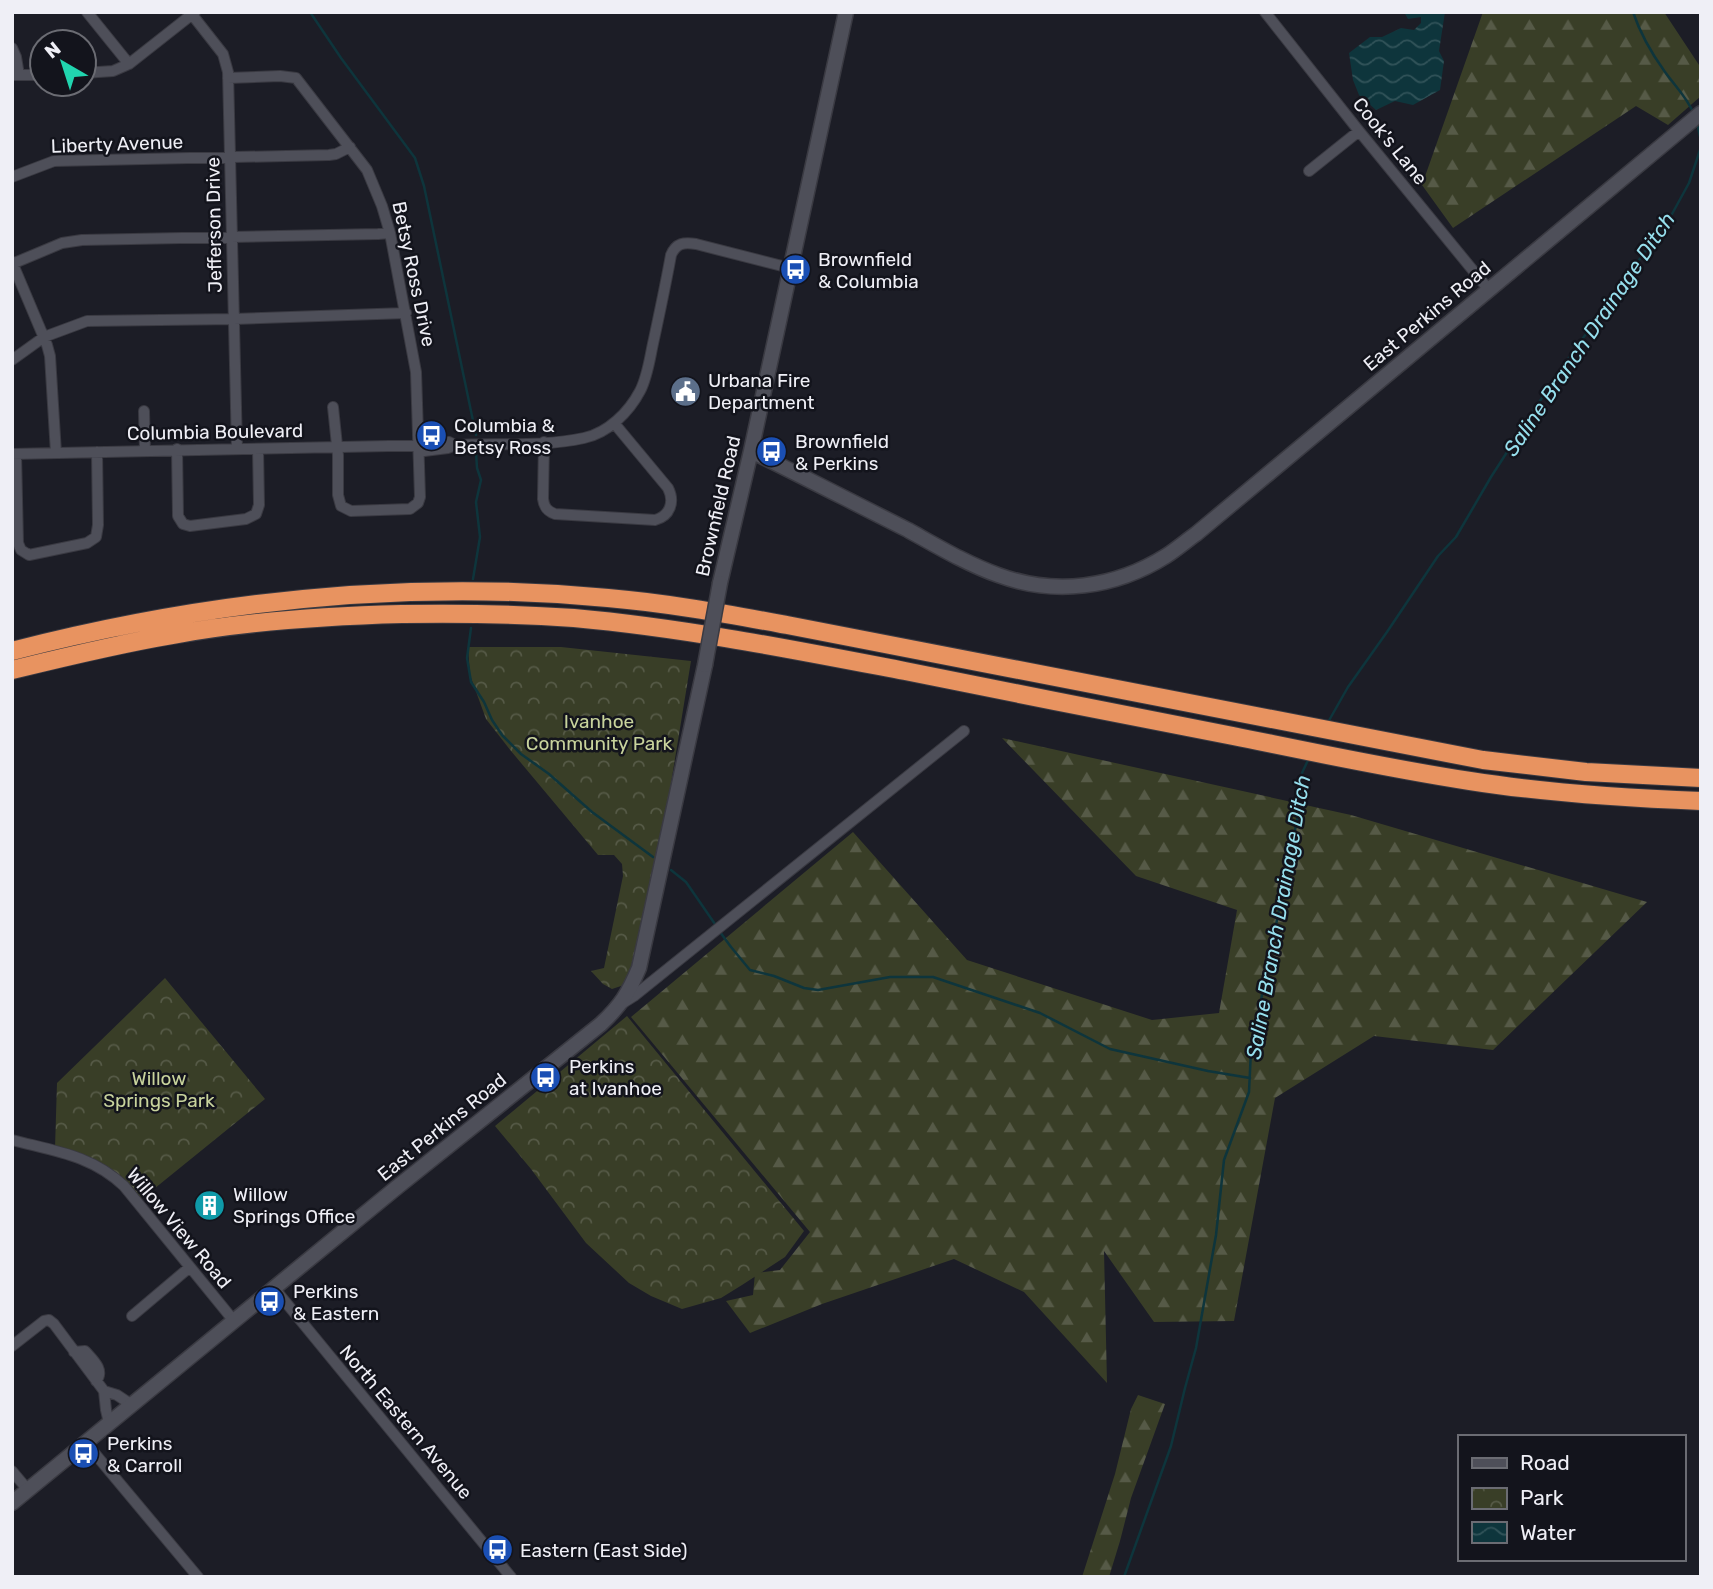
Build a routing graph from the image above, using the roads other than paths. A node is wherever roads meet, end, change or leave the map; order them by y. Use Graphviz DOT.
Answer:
graph roads {
  1 [pos="87,12"];
  2 [pos="846,12"];
  3 [pos="1265,12"];
  4 [pos="192,13"];
  5 [pos="12,48"];
  6 [pos="130,64"];
  7 [pos="98,72"];
  8 [pos="15,75"];
  9 [pos="228,78"];
  10 [pos="1701,113"];
  11 [pos="1359,131"];
  12 [pos="350,147"];
  13 [pos="230,158"];
  14 [pos="1308,171"];
  15 [pos="12,177"];
  16 [pos="390,233"];
  17 [pos="232,238"];
  18 [pos="13,264"];
  19 [pos="790,268"];
  20 [pos="1489,290"];
  21 [pos="405,313"];
  22 [pos="234,318"];
  23 [pos="44,337"];
  24 [pos="12,360"];
  25 [pos="333,407"];
  26 [pos="144,411"];
  27 [pos="614,423"];
  28 [pos="544,442"];
  29 [pos="418,446"];
  30 [pos="337,447"];
  31 [pos="177,449"];
  32 [pos="237,449"];
  33 [pos="258,449"];
  34 [pos="145,451"];
  35 [pos="751,451"];
  36 [pos="97,452"];
  37 [pos="56,453"];
  38 [pos="14,454"];
  39 [pos="12,651"];
  40 [pos="12,670"];
  41 [pos="964,730"];
  42 [pos="1701,778"];
  43 [pos="1701,801"];
  44 [pos="621,1004"];
  45 [pos="12,1140"];
  46 [pos="190,1267"];
  47 [pos="274,1288"];
  48 [pos="132,1316"];
  49 [pos="234,1321"];
  50 [pos="12,1346"];
  51 [pos="104,1391"];
  52 [pos="132,1405"];
  53 [pos="109,1423"];
  54 [pos="86,1443"];
  55 [pos="12,1471"];
  56 [pos="28,1490"];
  57 [pos="12,1503"];
  58 [pos="198,1577"];
  59 [pos="511,1577"];
  1 -- 6 [label="street"];
  2 -- 19 [label="street, Brownfield Road"];
  3 -- 11 [label="street, Cook's Lane"];
  4 -- 6 [label="street"];
  4 -- 9 [label="street, Jefferson Drive"];
  5 -- 8 [label="street"];
  6 -- 7 [label="street"];
  9 -- 12 [label="street, Betsy Ross Drive"];
  9 -- 13 [label="street, Jefferson Drive"];
  10 -- 20 [label="street, East Perkins Road"];
  11 -- 14 [label="street"];
  11 -- 20 [label="street, Cook's Lane"];
  12 -- 13 [label="street, Liberty Avenue"];
  12 -- 16 [label="street, Betsy Ross Drive"];
  13 -- 15 [label="street, Liberty Avenue"];
  13 -- 17 [label="street, Jefferson Drive"];
  16 -- 17 [label="street"];
  16 -- 21 [label="street, Betsy Ross Drive"];
  17 -- 18 [label="street"];
  17 -- 22 [label="street, Jefferson Drive"];
  18 -- 23 [label="street"];
  19 -- 27 [label="street, Columbia Boulevard"];
  19 -- 35 [label="street, Brownfield Road"];
  20 -- 35 [label="street, East Perkins Road"];
  21 -- 22 [label="street"];
  21 -- 29 [label="street, Betsy Ross Drive"];
  22 -- 23 [label="street"];
  22 -- 32 [label="street, Jefferson Drive"];
  23 -- 24 [label="street"];
  23 -- 37 [label="street"];
  25 -- 30 [label="street"];
  26 -- 34 [label="street"];
  27 -- 28 [label="street, Columbia Boulevard"];
  27 -- 28 [label="street"];
  28 -- 29 [label="street, Columbia Boulevard"];
  29 -- 30 [label="street, Columbia Boulevard"];
  29 -- 30 [label="street, Betsy Ross Drive"];
  30 -- 33 [label="street, Columbia Boulevard"];
  31 -- 32 [label="street, Columbia Boulevard"];
  31 -- 33 [label="street"];
  31 -- 34 [label="street, Columbia Boulevard"];
  32 -- 33 [label="street, Columbia Boulevard"];
  34 -- 36 [label="street, Columbia Boulevard"];
  35 -- 44 [label="street, Brownfield Road, bridge"];
  36 -- 37 [label="street, Columbia Boulevard"];
  36 -- 38 [label="street"];
  37 -- 38 [label="street, Columbia Boulevard"];
  39 -- 42 [label="highway"];
  40 -- 43 [label="highway"];
  41 -- 44 [label="street, East Perkins Road"];
  44 -- 47 [label="street, East Perkins Road"];
  45 -- 46 [label="street, Willow View Road"];
  46 -- 48 [label="street"];
  46 -- 49 [label="street, Willow View Road"];
  47 -- 49 [label="street, East Perkins Road"];
  47 -- 59 [label="street, North Eastern Avenue"];
  49 -- 52 [label="street, East Perkins Road"];
  50 -- 51 [label="street"];
  51 -- 52 [label="street"];
  51 -- 53 [label="street"];
  52 -- 53 [label="street, East Perkins Road"];
  53 -- 54 [label="street, East Perkins Road"];
  54 -- 56 [label="street, East Perkins Road"];
  54 -- 58 [label="street"];
  55 -- 56 [label="street"];
  56 -- 57 [label="street, East Perkins Road"];
}
